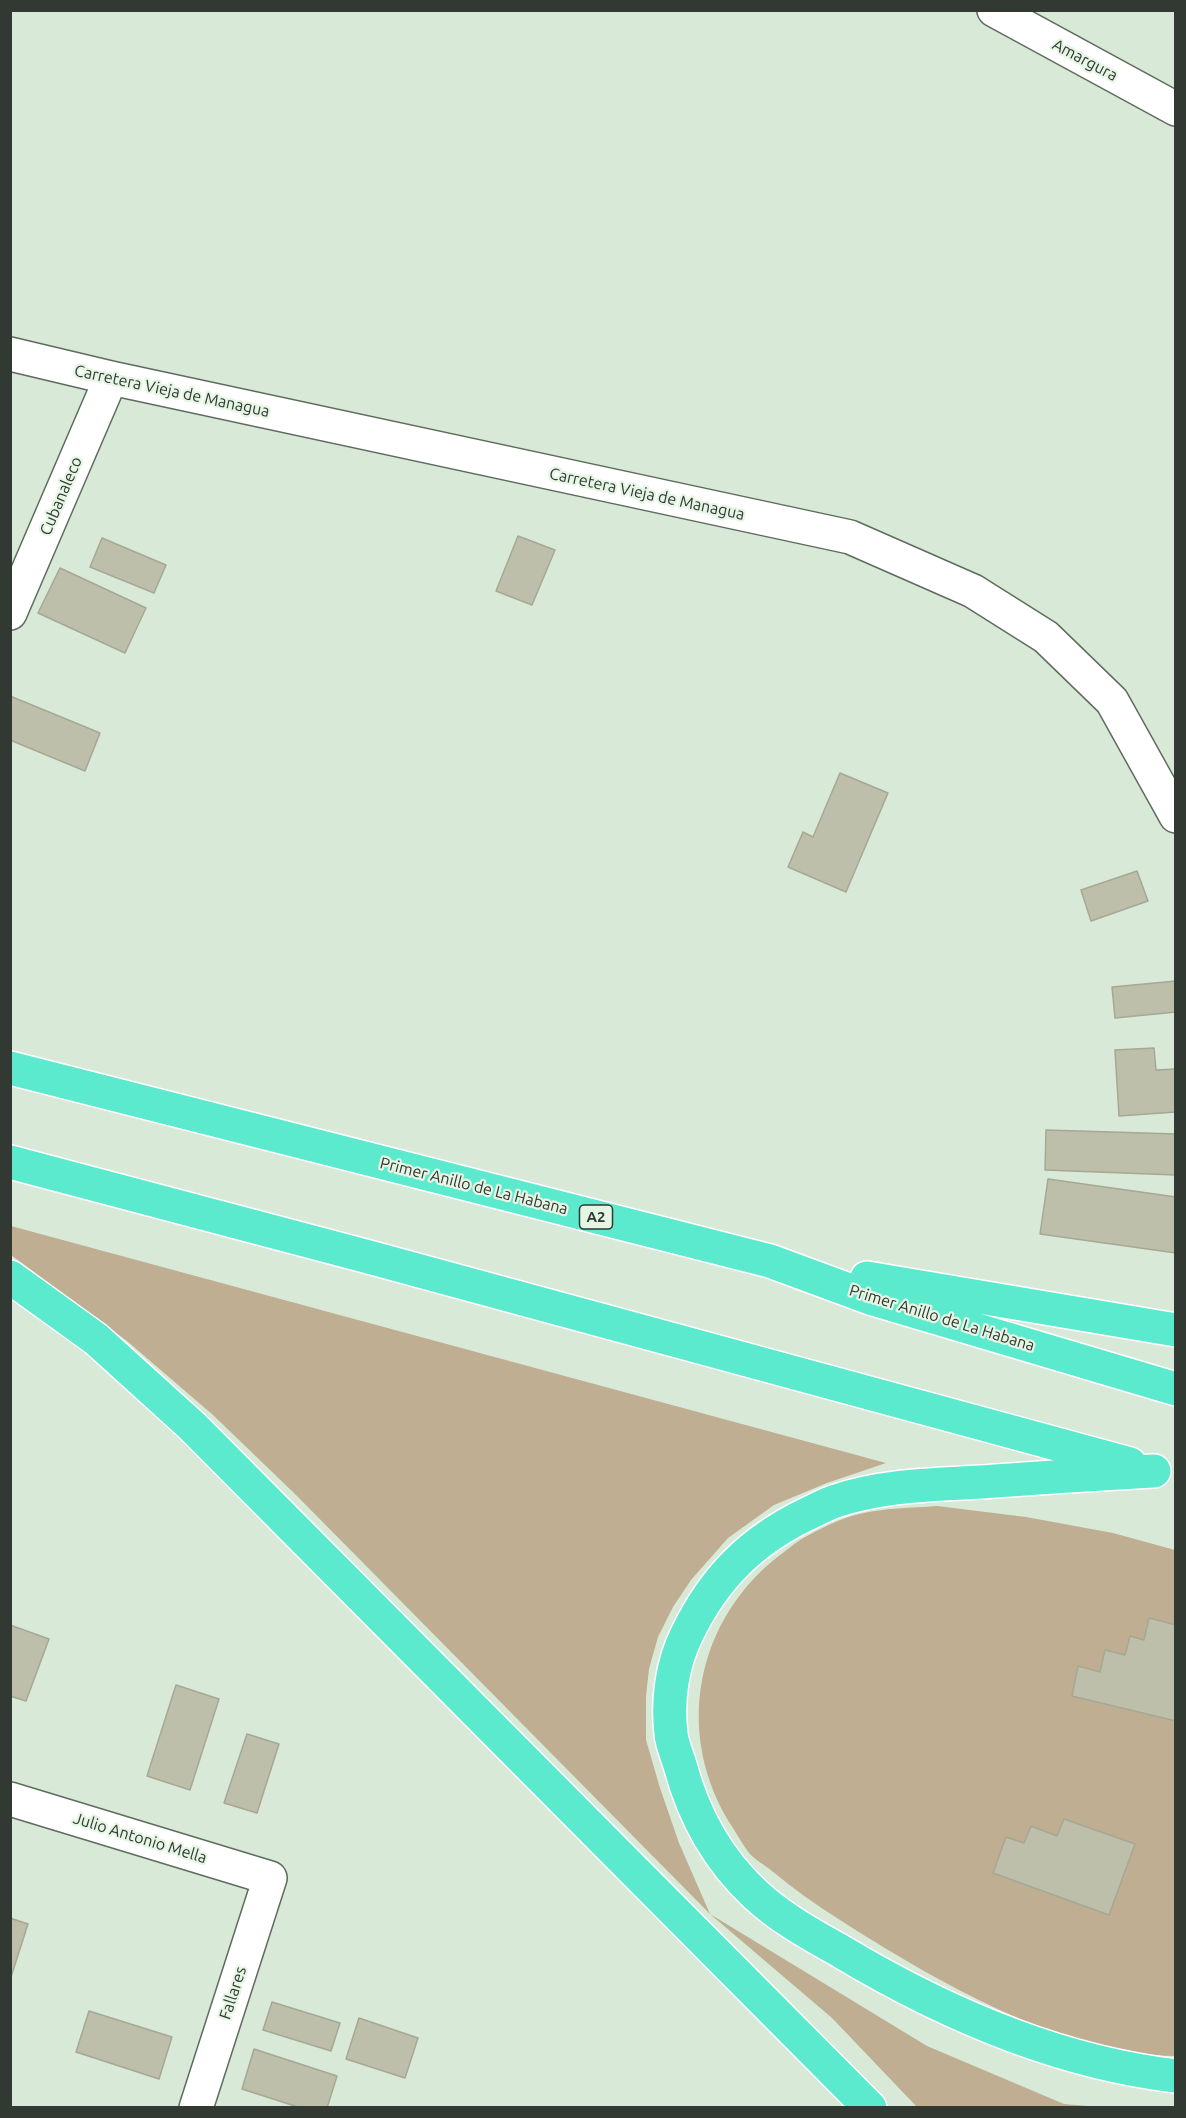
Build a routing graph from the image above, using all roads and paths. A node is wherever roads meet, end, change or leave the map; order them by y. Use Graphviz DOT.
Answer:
graph roads {
  1 [pos="994,10"];
  2 [pos="1176,109"];
  3 [pos="10,354"];
  4 [pos="111,378"];
  5 [pos="10,613"];
  6 [pos="1176,816"];
  7 [pos="10,1068"];
  8 [pos="10,1162"];
  9 [pos="770,1261"];
  10 [pos="10,1277"];
  11 [pos="1176,1330"];
  12 [pos="1176,1389"];
  13 [pos="1165,1474"];
  14 [pos="10,1799"];
  15 [pos="270,1878"];
  16 [pos="1176,2076"];
  17 [pos="196,2108"];
  18 [pos="870,2108"];
  1 -- 2 [label="street, Amargura"];
  3 -- 4 [label="street, Carretera Vieja de Managua"];
  4 -- 5 [label="street, Cubanaleco"];
  4 -- 6 [label="street, Carretera Vieja de Managua"];
  7 -- 9 [label="highway, Primer Anillo de La Habana / A2"];
  8 -- 13 [label="highway"];
  9 -- 11 [label="highway"];
  9 -- 12 [label="highway, Primer Anillo de La Habana / A2"];
  10 -- 18 [label="highway"];
  13 -- 16 [label="highway"];
  14 -- 15 [label="street, Julio Antonio Mella"];
  15 -- 17 [label="street, Fallares"];
}
